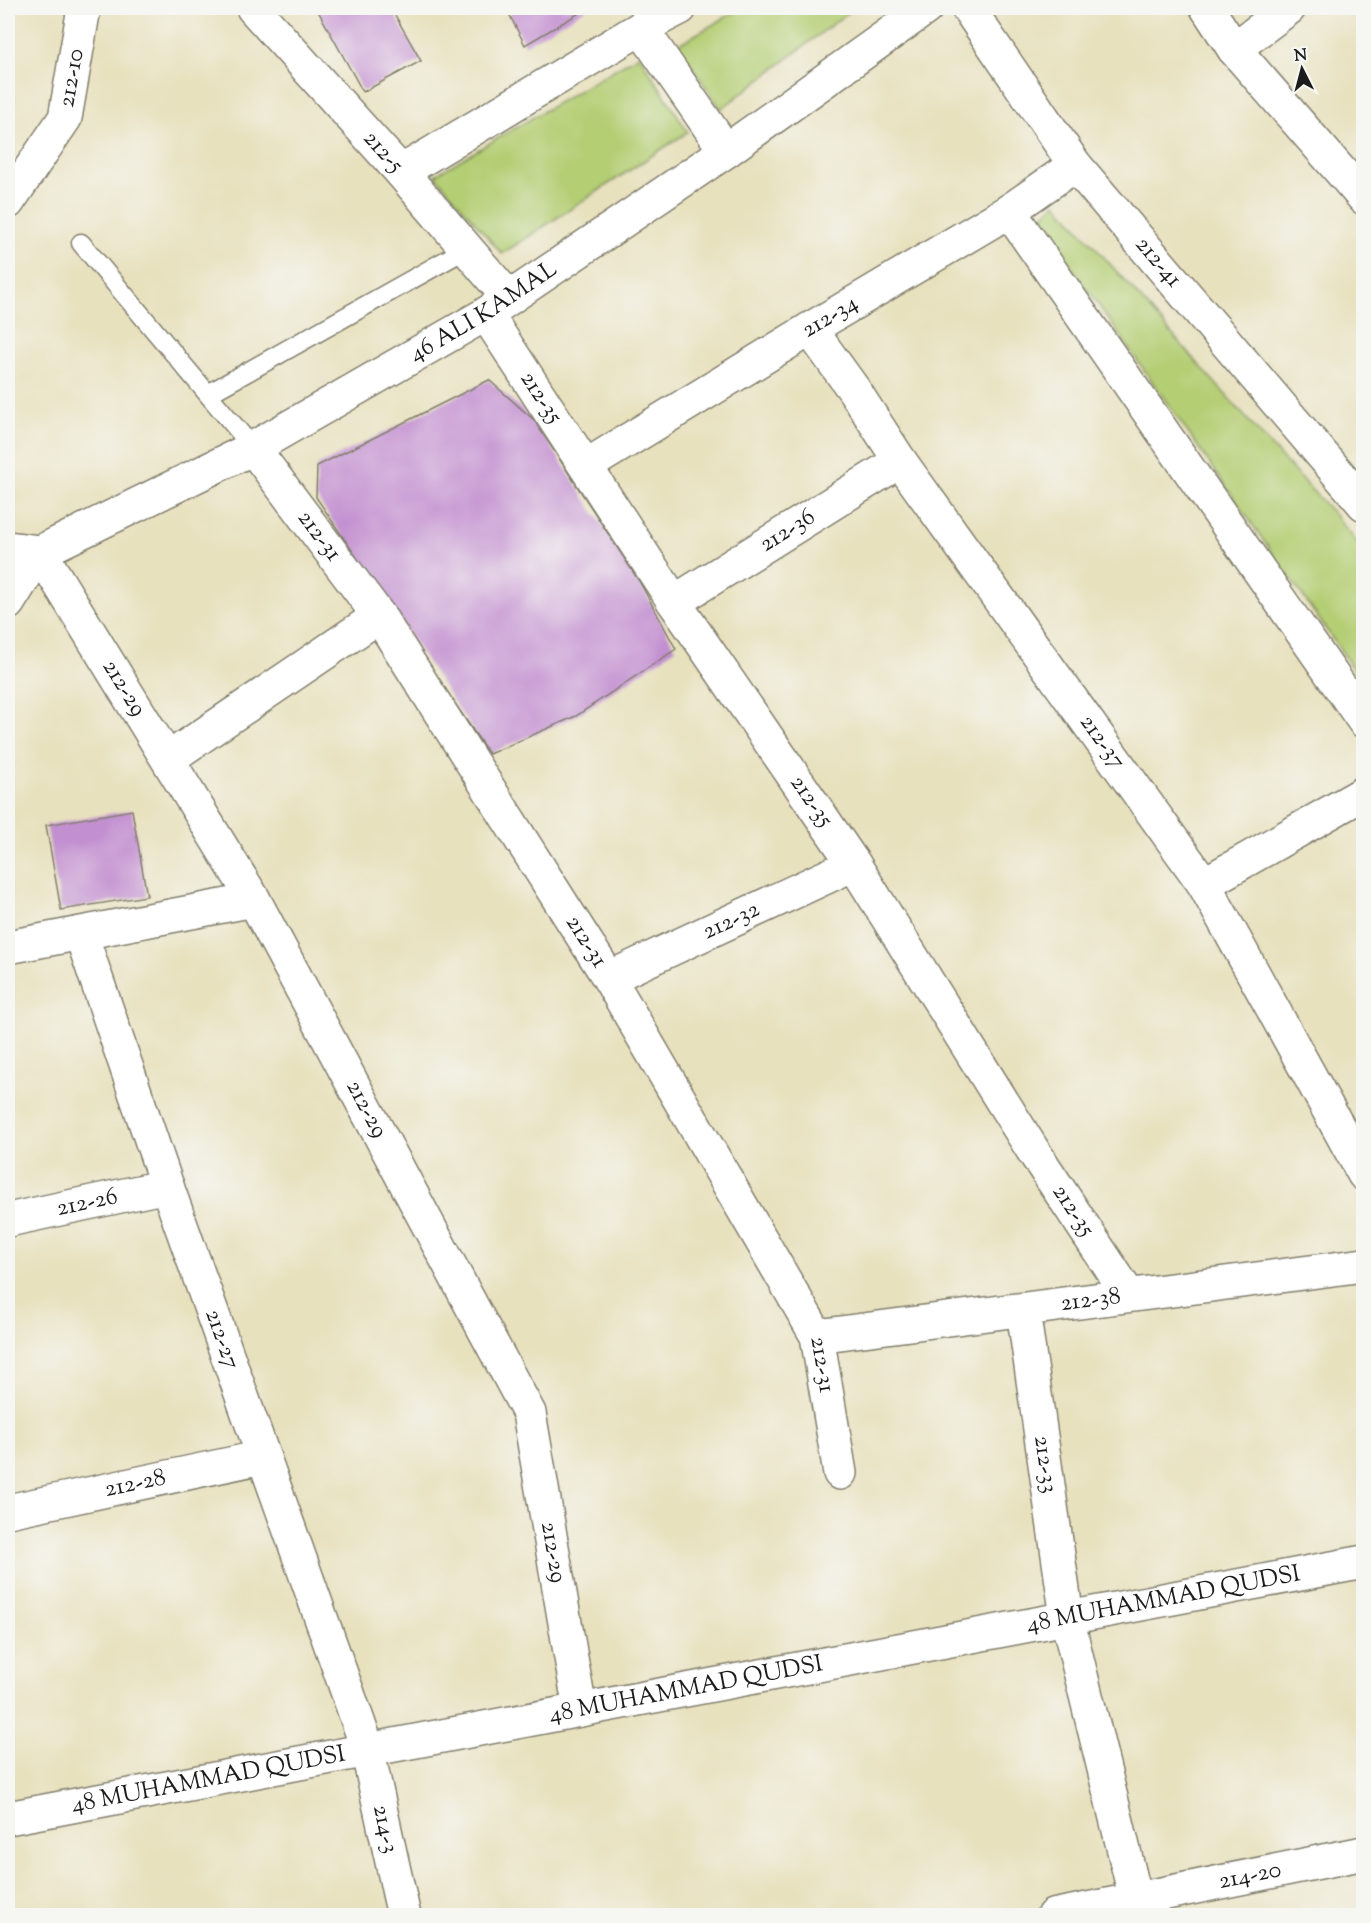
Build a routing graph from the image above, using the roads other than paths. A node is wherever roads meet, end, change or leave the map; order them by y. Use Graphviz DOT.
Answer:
graph roads {
  1 [pos="253,8"];
  2 [pos="680,8"];
  3 [pos="926,8"];
  4 [pos="968,8"];
  5 [pos="1207,8"];
  6 [pos="1289,8"];
  7 [pos="87,12"];
  8 [pos="642,28"];
  9 [pos="1234,49"];
  10 [pos="726,151"];
  11 [pos="1075,165"];
  12 [pos="401,172"];
  13 [pos="1364,198"];
  14 [pos="8,202"];
  15 [pos="1009,211"];
  16 [pos="81,243"];
  17 [pos="466,249"];
  18 [pos="497,306"];
  19 [pos="810,329"];
  20 [pos="208,394"];
  21 [pos="253,448"];
  22 [pos="900,461"];
  23 [pos="586,466"];
  24 [pos="1364,504"];
  25 [pos="8,548"];
  26 [pos="40,552"];
  27 [pos="674,602"];
  28 [pos="8,603"];
  29 [pos="379,616"];
  30 [pos="1364,721"];
  31 [pos="168,759"];
  32 [pos="1364,793"];
  33 [pos="854,864"];
  34 [pos="1204,884"];
  35 [pos="254,900"];
  36 [pos="81,934"];
  37 [pos="8,947"];
  38 [pos="609,978"];
  39 [pos="1364,1174"];
  40 [pos="167,1186"];
  41 [pos="8,1220"];
  42 [pos="1364,1265"];
  43 [pos="1128,1294"];
  44 [pos="1023,1310"];
  45 [pos="817,1336"];
  46 [pos="263,1457"];
  47 [pos="840,1473"];
  48 [pos="8,1511"];
  49 [pos="1364,1562"];
  50 [pos="1067,1618"];
  51 [pos="580,1710"];
  52 [pos="367,1747"];
  53 [pos="8,1818"];
  54 [pos="1364,1853"];
  55 [pos="1139,1908"];
  56 [pos="404,1916"];
  57 [pos="1053,1916"];
  1 -- 12 [label="street, 212-5"];
  2 -- 8 [label="street"];
  3 -- 10 [label="street, 46 ALI KAMAL"];
  4 -- 11 [label="street, 212-41"];
  5 -- 9 [label="street"];
  6 -- 9 [label="street"];
  7 -- 14 [label="street, 212-10"];
  8 -- 10 [label="street"];
  8 -- 12 [label="street"];
  9 -- 13 [label="street"];
  10 -- 18 [label="street, 46 ALI KAMAL"];
  11 -- 15 [label="street, 212-34"];
  11 -- 24 [label="street, 212-41"];
  12 -- 17 [label="street, 212-5"];
  15 -- 19 [label="street, 212-34"];
  15 -- 30 [label="street"];
  16 -- 20 [label="lane"];
  17 -- 18 [label="street, 212-5"];
  17 -- 20 [label="lane"];
  18 -- 21 [label="street, 46 ALI KAMAL"];
  18 -- 23 [label="street, 212-35"];
  19 -- 22 [label="street, 212-37"];
  19 -- 23 [label="street, 212-34"];
  20 -- 21 [label="lane"];
  21 -- 26 [label="street, 46 ALI KAMAL"];
  21 -- 29 [label="street, 212-31"];
  22 -- 27 [label="street, 212-36"];
  22 -- 34 [label="street, 212-37"];
  23 -- 27 [label="street, 212-35"];
  25 -- 26 [label="street"];
  26 -- 28 [label="street"];
  26 -- 31 [label="street, 212-29"];
  27 -- 33 [label="street, 212-35"];
  29 -- 31 [label="street"];
  29 -- 38 [label="street, 212-31"];
  31 -- 35 [label="street, 212-29"];
  32 -- 34 [label="street"];
  33 -- 38 [label="street, 212-32"];
  33 -- 43 [label="street, 212-35"];
  34 -- 39 [label="street, 212-37"];
  35 -- 36 [label="street"];
  35 -- 51 [label="street, 212-29"];
  36 -- 37 [label="street"];
  36 -- 40 [label="street, 212-27"];
  38 -- 45 [label="street, 212-31"];
  40 -- 41 [label="street, 212-26"];
  40 -- 46 [label="street, 212-27"];
  42 -- 43 [label="street, 212-38"];
  43 -- 44 [label="street, 212-38"];
  44 -- 45 [label="street, 212-38"];
  44 -- 50 [label="street, 212-33"];
  45 -- 47 [label="street, 212-31"];
  46 -- 48 [label="street, 212-28"];
  46 -- 52 [label="street, 212-27"];
  49 -- 50 [label="street, 48 MUHAMMAD QUDSI"];
  50 -- 51 [label="street, 48 MUHAMMAD QUDSI"];
  50 -- 55 [label="street, 212-33"];
  51 -- 52 [label="street, 48 MUHAMMAD QUDSI"];
  52 -- 53 [label="street, 48 MUHAMMAD QUDSI"];
  52 -- 56 [label="street, 214-3"];
  54 -- 55 [label="street, 214-20"];
  55 -- 57 [label="street, 214-20"];
}
